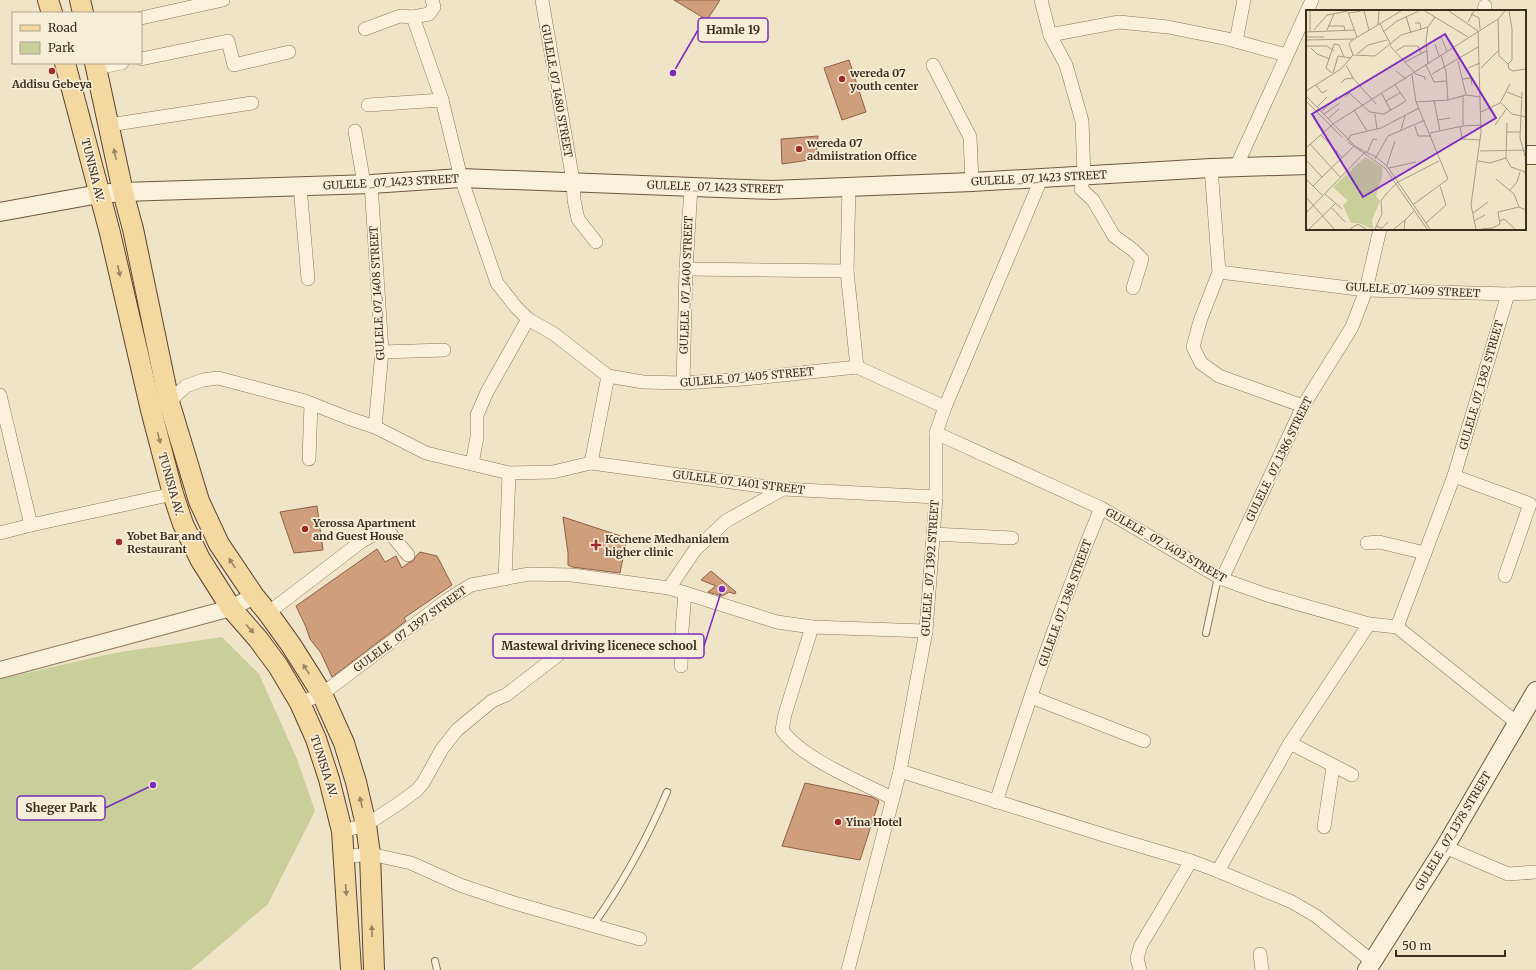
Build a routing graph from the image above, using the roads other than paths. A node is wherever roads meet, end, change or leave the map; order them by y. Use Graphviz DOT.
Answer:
graph roads {
  1 [pos="48,0"];
  2 [pos="80,0"];
  3 [pos="222,0"];
  4 [pos="432,0"];
  5 [pos="542,0"];
  6 [pos="1041,0"];
  7 [pos="1244,0"];
  8 [pos="1312,0"];
  9 [pos="1307,10"];
  10 [pos="52,12"];
  11 [pos="83,12"];
  12 [pos="1306,13"];
  13 [pos="413,17"];
  14 [pos="142,18"];
  15 [pos="365,29"];
  16 [pos="1050,35"];
  17 [pos="1236,41"];
  18 [pos="289,52"];
  19 [pos="1286,55"];
  20 [pos="142,59"];
  21 [pos="65,64"];
  22 [pos="113,64"];
  23 [pos="933,65"];
  24 [pos="96,66"];
  25 [pos="442,100"];
  26 [pos="252,103"];
  27 [pos="368,105"];
  28 [pos="109,125"];
  29 [pos="355,130"];
  30 [pos="1306,166"];
  31 [pos="1236,167"];
  32 [pos="1211,168"];
  33 [pos="1084,176"];
  34 [pos="461,178"];
  35 [pos="1042,178"];
  36 [pos="574,181"];
  37 [pos="972,182"];
  38 [pos="367,184"];
  39 [pos="300,186"];
  40 [pos="849,186"];
  41 [pos="691,187"];
  42 [pos="123,192"];
  43 [pos="99,194"];
  44 [pos="0,212"];
  45 [pos="1380,230"];
  46 [pos="596,242"];
  47 [pos="686,269"];
  48 [pos="847,271"];
  49 [pos="1219,272"];
  50 [pos="308,279"];
  51 [pos="1133,288"];
  52 [pos="1366,290"];
  53 [pos="1536,293"];
  54 [pos="1508,294"];
  55 [pos="528,319"];
  56 [pos="444,350"];
  57 [pos="382,352"];
  58 [pos="857,367"];
  59 [pos="608,376"];
  60 [pos="682,382"];
  61 [pos="0,396"];
  62 [pos="312,404"];
  63 [pos="160,406"];
  64 [pos="1303,406"];
  65 [pos="945,407"];
  66 [pos="374,427"];
  67 [pos="936,433"];
  68 [pos="309,459"];
  69 [pos="591,463"];
  70 [pos="472,464"];
  71 [pos="509,473"];
  72 [pos="1454,476"];
  73 [pos="783,489"];
  74 [pos="173,494"];
  75 [pos="936,497"];
  76 [pos="1101,508"];
  77 [pos="31,524"];
  78 [pos="0,533"];
  79 [pos="933,534"];
  80 [pos="1012,538"];
  81 [pos="1367,543"];
  82 [pos="1425,553"];
  83 [pos="408,555"];
  84 [pos="1505,576"];
  85 [pos="505,578"];
  86 [pos="1220,578"];
  87 [pos="669,588"];
  88 [pos="686,593"];
  89 [pos="254,596"];
  90 [pos="231,608"];
  91 [pos="268,613"];
  92 [pos="1369,624"];
  93 [pos="812,627"];
  94 [pos="1397,627"];
  95 [pos="926,631"];
  96 [pos="1206,633"];
  97 [pos="558,655"];
  98 [pos="680,666"];
  99 [pos="0,670"];
  100 [pos="1536,691"];
  101 [pos="322,694"];
  102 [pos="1031,697"];
  103 [pos="300,703"];
  104 [pos="1517,723"];
  105 [pos="1144,741"];
  106 [pos="1290,743"];
  107 [pos="1333,766"];
  108 [pos="900,771"];
  109 [pos="1352,776"];
  110 [pos="667,792"];
  111 [pos="892,798"];
  112 [pos="996,802"];
  113 [pos="366,825"];
  114 [pos="1324,826"];
  115 [pos="342,831"];
  116 [pos="1445,847"];
  117 [pos="370,854"];
  118 [pos="343,857"];
  119 [pos="1191,861"];
  120 [pos="1218,871"];
  121 [pos="1536,872"];
  122 [pos="593,925"];
  123 [pos="640,940"];
  124 [pos="1260,954"];
  125 [pos="435,961"];
  126 [pos="1370,966"];
  127 [pos="351,970"];
  128 [pos="374,970"];
  129 [pos="437,970"];
  130 [pos="848,970"];
  131 [pos="1140,970"];
  132 [pos="1262,970"];
  1 -- 10 [label="main road"];
  2 -- 11 [label="main road"];
  3 -- 14 [label="street"];
  4 -- 13 [label="street"];
  5 -- 36 [label="street, GULELE_07_1480 STREET"];
  6 -- 16 [label="street"];
  7 -- 17 [label="street"];
  8 -- 9 [label="street"];
  12 -- 19 [label="street"];
  13 -- 15 [label="street"];
  13 -- 25 [label="street, GULELE_07_1405 STREET"];
  16 -- 17 [label="street"];
  16 -- 33 [label="street"];
  17 -- 19 [label="street"];
  18 -- 20 [label="street"];
  19 -- 31 [label="street"];
  21 -- 43 [label="main road, TUNISIA AV."];
  22 -- 24 [label="street"];
  23 -- 37 [label="street"];
  24 -- 28 [label="main road, TUNISIA AV."];
  25 -- 27 [label="street"];
  25 -- 34 [label="street, GULELE_07_1405 STREET"];
  26 -- 28 [label="street"];
  42 -- 28 [label="main road, TUNISIA AV., one-way"];
  29 -- 38 [label="street, GULELE_07_1408 STREET"];
  30 -- 31 [label="main road, GULELE _07_1423 STREET"];
  31 -- 32 [label="main road, GULELE _07_1423 STREET"];
  32 -- 33 [label="main road, GULELE _07_1423 STREET"];
  32 -- 49 [label="street"];
  33 -- 35 [label="main road, GULELE _07_1423 STREET"];
  33 -- 51 [label="street"];
  34 -- 36 [label="main road, GULELE _07_1423 STREET"];
  34 -- 38 [label="main road, GULELE _07_1423 STREET"];
  34 -- 55 [label="street, GULELE_07_1405 STREET"];
  35 -- 37 [label="main road, GULELE _07_1423 STREET"];
  35 -- 65 [label="street, GULELE _07_1392 STREET"];
  36 -- 41 [label="main road, GULELE _07_1423 STREET"];
  36 -- 46 [label="street, GULELE_07_1480 STREET"];
  37 -- 40 [label="main road, GULELE _07_1423 STREET"];
  38 -- 39 [label="main road, GULELE _07_1423 STREET"];
  38 -- 57 [label="street, GULELE_07_1408 STREET"];
  39 -- 42 [label="main road, GULELE _07_1423 STREET"];
  39 -- 50 [label="street"];
  40 -- 41 [label="main road, GULELE _07_1423 STREET"];
  40 -- 48 [label="street"];
  41 -- 47 [label="street, GULELE _07_1400 STREET"];
  42 -- 43 [label="main road, GULELE _07_1423 STREET"];
  42 -- 63 [label="main road, TUNISIA AV."];
  43 -- 44 [label="main road, GULELE _07_1423 STREET"];
  43 -- 63 [label="main road, TUNISIA AV., one-way"];
  45 -- 52 [label="street, GULELE _07_1386 STREET"];
  47 -- 48 [label="street"];
  47 -- 60 [label="street, GULELE _07_1400 STREET"];
  48 -- 58 [label="street"];
  49 -- 52 [label="street, GULELE_07_1409 STREET"];
  49 -- 64 [label="street"];
  52 -- 54 [label="street, GULELE_07_1409 STREET"];
  52 -- 64 [label="street, GULELE _07_1386 STREET"];
  53 -- 54 [label="street, GULELE_07_1409 STREET"];
  54 -- 72 [label="street, GULELE_07_1382 STREET"];
  55 -- 59 [label="street, GULELE_07_1405 STREET"];
  55 -- 70 [label="street"];
  56 -- 57 [label="street"];
  57 -- 66 [label="street, GULELE_07_1408 STREET"];
  58 -- 60 [label="street, GULELE_07_1405 STREET"];
  58 -- 65 [label="street"];
  59 -- 60 [label="street, GULELE_07_1405 STREET"];
  59 -- 69 [label="street"];
  61 -- 77 [label="street"];
  62 -- 63 [label="street, GULELE_07_1401 STREET"];
  62 -- 66 [label="street, GULELE_07_1401 STREET"];
  62 -- 68 [label="street"];
  63 -- 74 [label="main road, TUNISIA AV., one-way"];
  89 -- 63 [label="main road, TUNISIA AV., one-way"];
  64 -- 86 [label="street, GULELE _07_1386 STREET"];
  65 -- 67 [label="street, GULELE _07_1392 STREET"];
  66 -- 70 [label="street, GULELE_07_1401 STREET"];
  67 -- 75 [label="street, GULELE _07_1392 STREET"];
  67 -- 76 [label="street, GULELE _07_1403 STREET"];
  69 -- 71 [label="street, GULELE_07_1401 STREET"];
  69 -- 73 [label="street, GULELE_07_1401 STREET"];
  70 -- 71 [label="street, GULELE_07_1401 STREET"];
  71 -- 85 [label="street"];
  72 -- 82 [label="street, GULELE_07_1382 STREET"];
  72 -- 84 [label="street"];
  73 -- 75 [label="street, GULELE_07_1401 STREET"];
  73 -- 87 [label="street"];
  74 -- 77 [label="street"];
  74 -- 90 [label="main road, TUNISIA AV."];
  75 -- 79 [label="street, GULELE _07_1392 STREET"];
  76 -- 86 [label="street, GULELE _07_1403 STREET"];
  76 -- 102 [label="street, GULELE_07_1388 STREET"];
  77 -- 78 [label="street"];
  79 -- 80 [label="street"];
  79 -- 95 [label="street, GULELE _07_1392 STREET"];
  81 -- 82 [label="street"];
  82 -- 94 [label="street, GULELE_07_1382 STREET"];
  83 -- 91 [label="street"];
  85 -- 87 [label="street, GULELE _07_1397 STREET"];
  85 -- 101 [label="street, GULELE _07_1397 STREET"];
  86 -- 92 [label="street, GULELE _07_1403 STREET"];
  86 -- 96 [label="lane"];
  87 -- 88 [label="street, GULELE _07_1397 STREET"];
  88 -- 93 [label="street, GULELE _07_1397 STREET"];
  88 -- 98 [label="street"];
  89 -- 90 [label="street"];
  89 -- 91 [label="main road, TUNISIA AV."];
  90 -- 99 [label="street"];
  90 -- 103 [label="main road, TUNISIA AV., one-way"];
  101 -- 91 [label="main road, TUNISIA AV., one-way"];
  92 -- 94 [label="street, GULELE _07_1403 STREET"];
  92 -- 106 [label="street"];
  93 -- 95 [label="street, GULELE _07_1397 STREET"];
  93 -- 111 [label="street"];
  94 -- 104 [label="street"];
  95 -- 108 [label="street, GULELE _07_1392 STREET"];
  97 -- 113 [label="street"];
  100 -- 104 [label="main road, GULELE _07_1378 STREET"];
  101 -- 103 [label="street, GULELE _07_1397 STREET"];
  113 -- 101 [label="main road, TUNISIA AV., one-way"];
  102 -- 105 [label="street"];
  102 -- 112 [label="street, GULELE_07_1388 STREET"];
  103 -- 115 [label="main road, TUNISIA AV."];
  104 -- 116 [label="main road, GULELE _07_1378 STREET"];
  106 -- 107 [label="street"];
  106 -- 120 [label="street"];
  107 -- 109 [label="street"];
  107 -- 114 [label="street"];
  108 -- 111 [label="street, GULELE _07_1392 STREET"];
  108 -- 112 [label="street"];
  110 -- 122 [label="lane"];
  111 -- 130 [label="street, GULELE _07_1392 STREET"];
  112 -- 119 [label="street"];
  113 -- 115 [label="street"];
  113 -- 117 [label="main road, TUNISIA AV."];
  115 -- 118 [label="main road, TUNISIA AV."];
  116 -- 121 [label="street"];
  116 -- 126 [label="main road, GULELE _07_1378 STREET"];
  117 -- 118 [label="street"];
  117 -- 122 [label="street"];
  128 -- 117 [label="main road, TUNISIA AV., one-way"];
  118 -- 127 [label="main road, TUNISIA AV., one-way"];
  119 -- 120 [label="street"];
  119 -- 131 [label="street"];
  120 -- 126 [label="street"];
  122 -- 123 [label="street"];
  124 -- 132 [label="street"];
  125 -- 129 [label="lane"];
}
